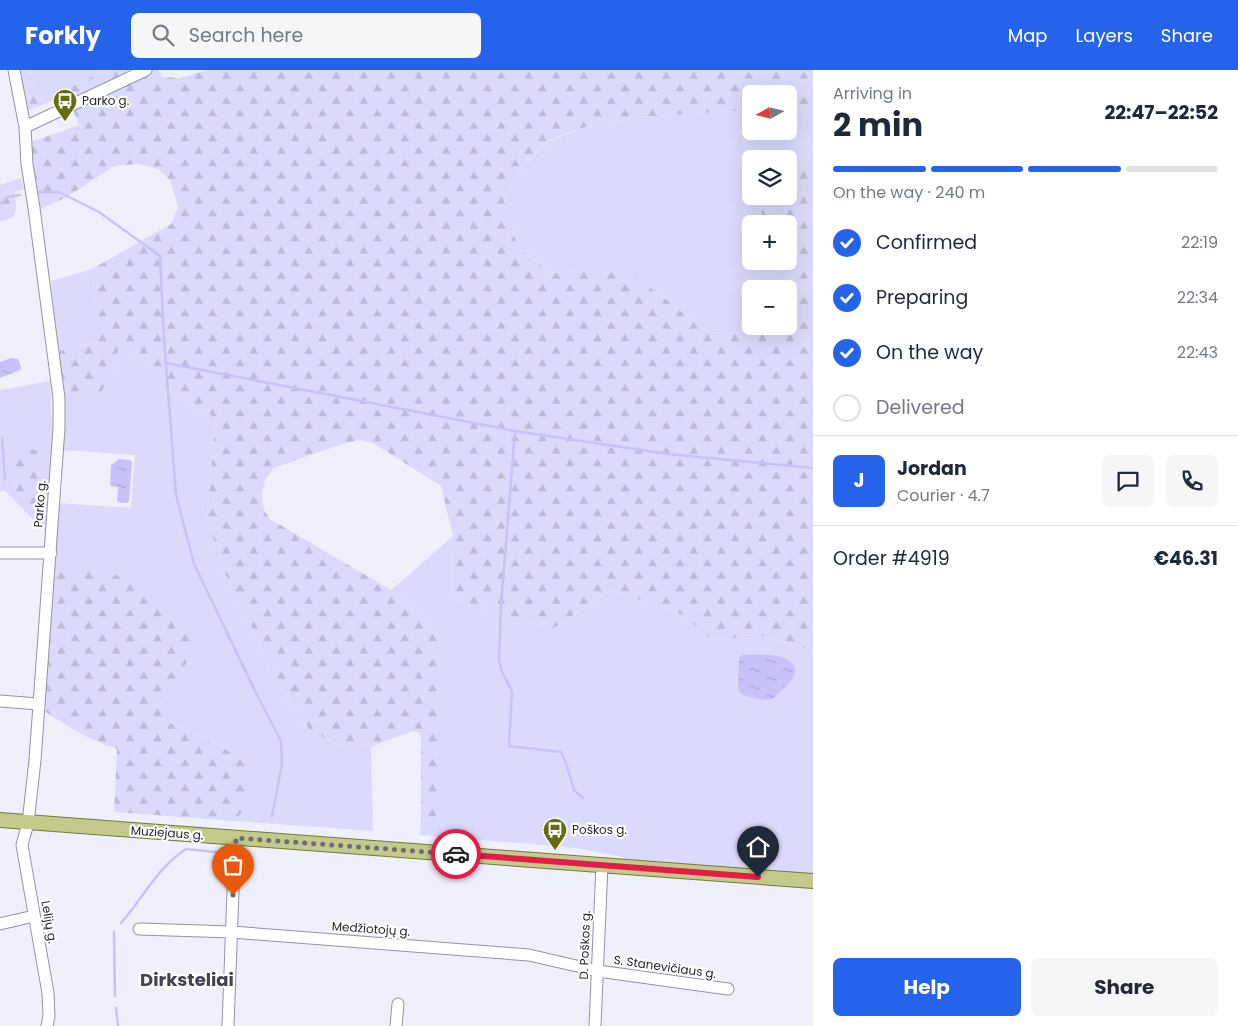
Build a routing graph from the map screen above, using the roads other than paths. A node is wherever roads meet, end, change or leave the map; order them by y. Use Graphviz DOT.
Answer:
graph roads {
  1 [pos="14,70"];
  2 [pos="146,70"];
  3 [pos="25,127"];
  4 [pos="0,553"];
  5 [pos="51,553"];
  6 [pos="0,701"];
  7 [pos="38,704"];
  8 [pos="0,820"];
  9 [pos="28,823"];
  10 [pos="236,838"];
  11 [pos="602,865"];
  12 [pos="813,881"];
  13 [pos="34,916"];
  14 [pos="0,924"];
  15 [pos="139,930"];
  16 [pos="232,932"];
  17 [pos="598,971"];
  18 [pos="728,989"];
  19 [pos="398,1004"];
  20 [pos="47,1026"];
  21 [pos="228,1026"];
  22 [pos="396,1026"];
  23 [pos="595,1026"];
  1 -- 3 [label="street, Parko g."];
  2 -- 3 [label="street"];
  3 -- 5 [label="street, Parko g."];
  4 -- 5 [label="street"];
  5 -- 7 [label="street, Parko g."];
  6 -- 7 [label="street"];
  7 -- 9 [label="street, Parko g."];
  8 -- 9 [label="main road, Muziejaus g."];
  9 -- 10 [label="main road, Muziejaus g."];
  9 -- 13 [label="street, Lelijų g."];
  10 -- 11 [label="main road, Muziejaus g."];
  10 -- 16 [label="street"];
  11 -- 12 [label="main road, Muziejaus g."];
  11 -- 17 [label="street, D. Poškos g."];
  13 -- 14 [label="street"];
  13 -- 20 [label="street, Lelijų g."];
  15 -- 16 [label="street, Medžiotojų g."];
  16 -- 17 [label="street, Medžiotojų g."];
  16 -- 21 [label="street"];
  17 -- 18 [label="street, S. Stanevičiaus g."];
  17 -- 23 [label="street, D. Poškos g."];
  19 -- 22 [label="street"];
}
